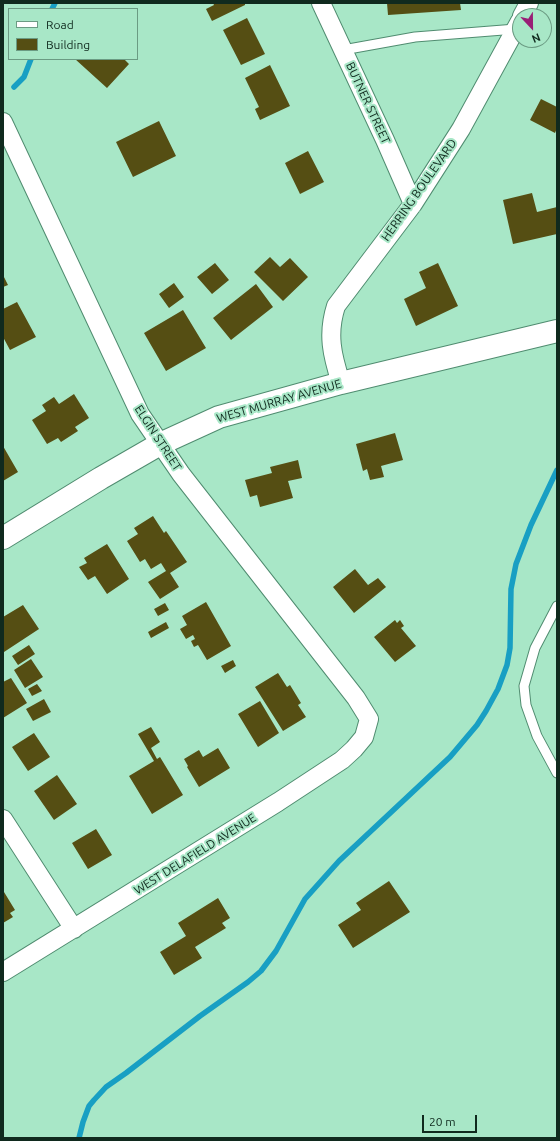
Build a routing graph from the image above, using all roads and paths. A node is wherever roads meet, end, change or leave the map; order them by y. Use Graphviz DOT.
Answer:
graph roads {
  1 [pos="321,3"];
  2 [pos="512,23"];
  3 [pos="512,37"];
  4 [pos="343,50"];
  5 [pos="3,122"];
  6 [pos="413,204"];
  7 [pos="557,331"];
  8 [pos="341,383"];
  9 [pos="160,444"];
  10 [pos="3,538"];
  11 [pos="557,606"];
  12 [pos="370,719"];
  13 [pos="557,773"];
  14 [pos="3,819"];
  15 [pos="74,929"];
  16 [pos="3,972"];
  1 -- 4 [label="street, BUTNER STREET"];
  2 -- 4 [label="lane"];
  3 -- 6 [label="street, HERRING BOULEVARD"];
  4 -- 6 [label="street, BUTNER STREET"];
  5 -- 9 [label="street, ELGIN STREET"];
  6 -- 8 [label="street, HERRING BOULEVARD"];
  7 -- 8 [label="street, WEST MURRAY AVENUE"];
  8 -- 9 [label="street, WEST MURRAY AVENUE"];
  9 -- 10 [label="street, WEST MURRAY AVENUE"];
  9 -- 12 [label="street, ELGIN STREET"];
  11 -- 13 [label="lane"];
  12 -- 15 [label="street, WEST DELAFIELD AVENUE"];
  14 -- 15 [label="street"];
  15 -- 16 [label="street, WEST DELAFIELD AVENUE"];
}
